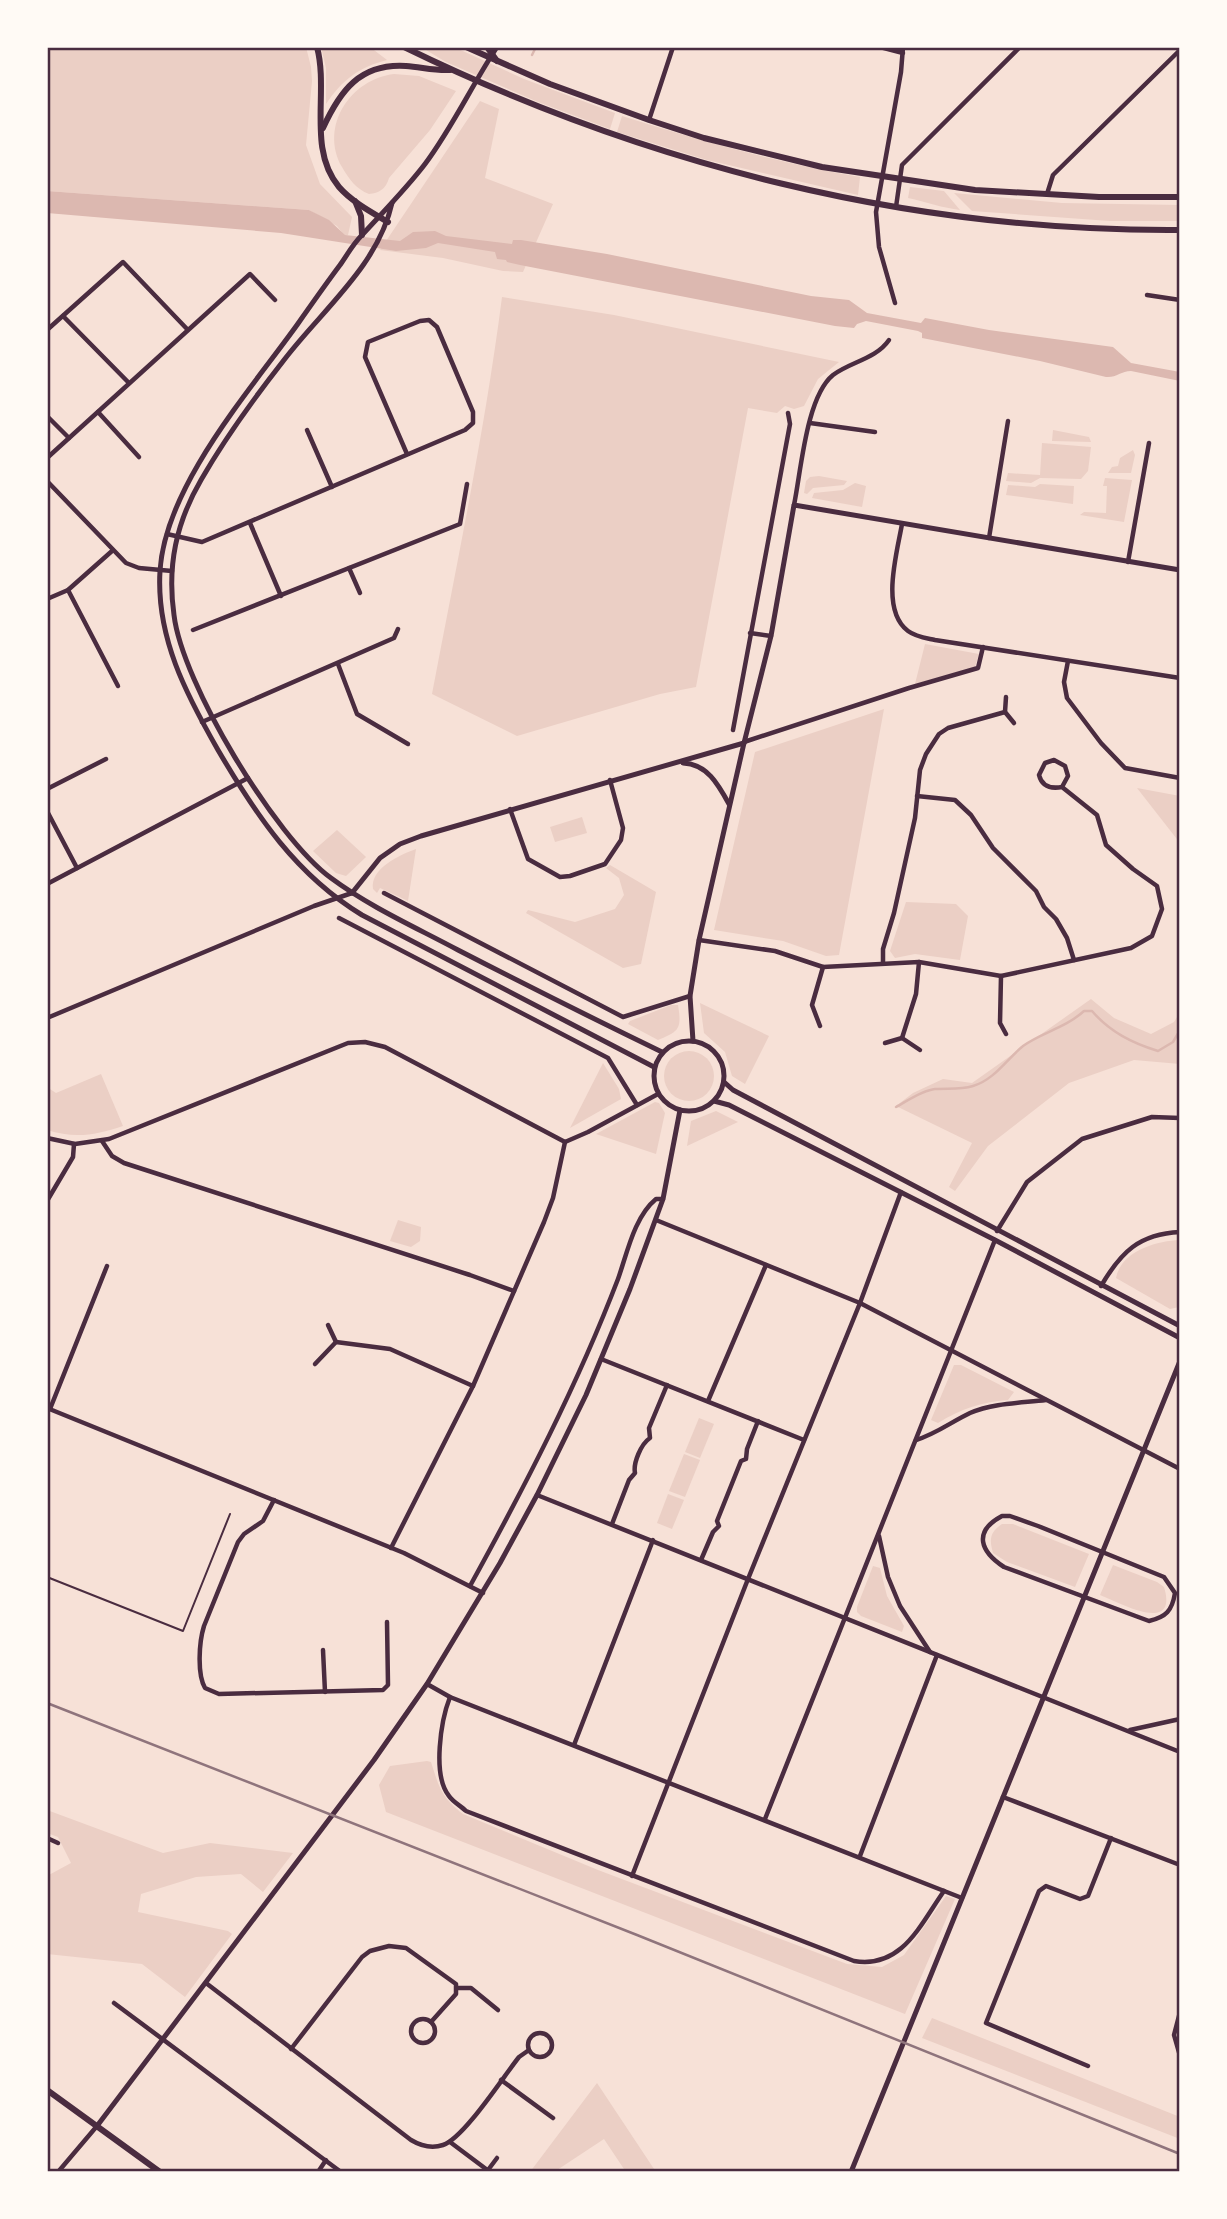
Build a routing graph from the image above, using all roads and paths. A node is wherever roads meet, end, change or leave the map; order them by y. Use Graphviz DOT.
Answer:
graph roads {
  1 [pos="317,47"];
  2 [pos="404,47"];
  3 [pos="466,47"];
  4 [pos="487,47"];
  5 [pos="497,47"];
  6 [pos="673,47"];
  7 [pos="880,47"];
  8 [pos="1020,47"];
  9 [pos="903,50"];
  10 [pos="1180,50"];
  11 [pos="497,61"];
  12 [pos="452,70"];
  13 [pos="649,120"];
  14 [pos="322,130"];
  15 [pos="882,177"];
  16 [pos="900,180"];
  17 [pos="1047,194"];
  18 [pos="1180,197"];
  19 [pos="354,199"];
  20 [pos="392,202"];
  21 [pos="877,204"];
  22 [pos="896,207"];
  23 [pos="379,216"];
  24 [pos="388,222"];
  25 [pos="1180,230"];
  26 [pos="362,235"];
  27 [pos="1147,295"];
  28 [pos="275,300"];
  29 [pos="1180,300"];
  30 [pos="895,303"];
  31 [pos="63,316"];
  32 [pos="187,329"];
  33 [pos="47,330"];
  34 [pos="888,340"];
  35 [pos="129,383"];
  36 [pos="98,412"];
  37 [pos="788,413"];
  38 [pos="47,416"];
  39 [pos="1008,421"];
  40 [pos="810,422"];
  41 [pos="307,430"];
  42 [pos="875,432"];
  43 [pos="69,438"];
  44 [pos="1149,443"];
  45 [pos="407,454"];
  46 [pos="139,457"];
  47 [pos="47,458"];
  48 [pos="47,481"];
  49 [pos="467,485"];
  50 [pos="332,487"];
  51 [pos="794,505"];
  52 [pos="250,523"];
  53 [pos="902,524"];
  54 [pos="166,533"];
  55 [pos="176,536"];
  56 [pos="989,538"];
  57 [pos="113,551"];
  58 [pos="1128,562"];
  59 [pos="349,568"];
  60 [pos="172,570"];
  61 [pos="1180,570"];
  62 [pos="160,571"];
  63 [pos="68,590"];
  64 [pos="360,593"];
  65 [pos="281,596"];
  66 [pos="47,600"];
  67 [pos="398,629"];
  68 [pos="192,630"];
  69 [pos="750,633"];
  70 [pos="771,636"];
  71 [pos="983,647"];
  72 [pos="1068,661"];
  73 [pos="338,664"];
  74 [pos="1180,678"];
  75 [pos="118,686"];
  76 [pos="1006,697"];
  77 [pos="1005,712"];
  78 [pos="214,717"];
  79 [pos="202,722"];
  80 [pos="1014,723"];
  81 [pos="733,730"];
  82 [pos="744,743"];
  83 [pos="408,744"];
  84 [pos="106,759"];
  85 [pos="676,763"];
  86 [pos="248,778"];
  87 [pos="609,779"];
  88 [pos="1180,779"];
  89 [pos="237,783"];
  90 [pos="1062,787"];
  91 [pos="47,789"];
  92 [pos="916,796"];
  93 [pos="729,804"];
  94 [pos="510,809"];
  95 [pos="47,811"];
  96 [pos="77,868"];
  97 [pos="47,884"];
  98 [pos="352,893"];
  99 [pos="384,893"];
  100 [pos="335,898"];
  101 [pos="340,918"];
  102 [pos="393,930"];
  103 [pos="699,940"];
  104 [pos="387,942"];
  105 [pos="1074,960"];
  106 [pos="919,962"];
  107 [pos="883,963"];
  108 [pos="822,967"];
  109 [pos="1001,976"];
  110 [pos="690,996"];
  111 [pos="47,1018"];
  112 [pos="820,1026"];
  113 [pos="1006,1034"];
  114 [pos="902,1038"];
  115 [pos="693,1041"];
  116 [pos="885,1043"];
  117 [pos="920,1050"];
  118 [pos="662,1052"];
  119 [pos="654,1067"];
  120 [pos="724,1082"];
  121 [pos="658,1094"];
  122 [pos="714,1101"];
  123 [pos="637,1105"];
  124 [pos="681,1110"];
  125 [pos="1180,1118"];
  126 [pos="47,1138"];
  127 [pos="102,1141"];
  128 [pos="565,1142"];
  129 [pos="75,1144"];
  130 [pos="901,1192"];
  131 [pos="663,1199"];
  132 [pos="47,1201"];
  133 [pos="656,1220"];
  134 [pos="997,1231"];
  135 [pos="1180,1232"];
  136 [pos="995,1240"];
  137 [pos="766,1265"];
  138 [pos="107,1266"];
  139 [pos="1101,1287"];
  140 [pos="514,1291"];
  141 [pos="860,1303"];
  142 [pos="328,1325"];
  143 [pos="1180,1326"];
  144 [pos="1180,1338"];
  145 [pos="335,1342"];
  146 [pos="950,1349"];
  147 [pos="601,1359"];
  148 [pos="1180,1361"];
  149 [pos="315,1364"];
  150 [pos="667,1385"];
  151 [pos="473,1386"];
  152 [pos="1047,1400"];
  153 [pos="708,1401"];
  154 [pos="48,1410"];
  155 [pos="758,1421"];
  156 [pos="804,1440"];
  157 [pos="916,1440"];
  158 [pos="1142,1449"];
  159 [pos="1180,1469"];
  160 [pos="537,1495"];
  161 [pos="274,1500"];
  162 [pos="230,1514"];
  163 [pos="612,1524"];
  164 [pos="878,1534"];
  165 [pos="653,1540"];
  166 [pos="391,1548"];
  167 [pos="1102,1551"];
  168 [pos="701,1560"];
  169 [pos="47,1577"];
  170 [pos="747,1579"];
  171 [pos="470,1586"];
  172 [pos="482,1593"];
  173 [pos="1085,1596"];
  174 [pos="843,1617"];
  175 [pos="387,1622"];
  176 [pos="323,1650"];
  177 [pos="930,1653"];
  178 [pos="937,1656"];
  179 [pos="427,1684"];
  180 [pos="325,1692"];
  181 [pos="450,1697"];
  182 [pos="1044,1698"];
  183 [pos="1180,1718"];
  184 [pos="1129,1730"];
  185 [pos="574,1745"];
  186 [pos="1180,1752"];
  187 [pos="669,1782"];
  188 [pos="1003,1797"];
  189 [pos="765,1819"];
  190 [pos="47,1838"];
  191 [pos="1111,1838"];
  192 [pos="58,1843"];
  193 [pos="860,1856"];
  194 [pos="1180,1865"];
  195 [pos="632,1876"];
  196 [pos="944,1891"];
  197 [pos="962,1898"];
  198 [pos="206,1983"];
  199 [pos="458,1988"];
  200 [pos="114,2003"];
  201 [pos="498,2010"];
  202 [pos="1180,2012"];
  203 [pos="430,2022"];
  204 [pos="163,2040"];
  205 [pos="291,2049"];
  206 [pos="529,2050"];
  207 [pos="1180,2056"];
  208 [pos="1088,2066"];
  209 [pos="501,2080"];
  210 [pos="47,2090"];
  211 [pos="552,2119"];
  212 [pos="97,2126"];
  213 [pos="450,2142"];
  214 [pos="497,2158"];
  215 [pos="326,2161"];
  216 [pos="489,2171"];
  217 [pos="58,2172"];
  218 [pos="160,2172"];
  219 [pos="318,2172"];
  220 [pos="341,2172"];
  221 [pos="851,2172"];
  1 -- 14 [label="main road"];
  2 -- 12 [label="main road"];
  3 -- 11 [label="main road"];
  4 -- 11 [label="main road"];
  5 -- 20 [label="street"];
  6 -- 13 [label="street"];
  7 -- 9 [label="street"];
  8 -- 16 [label="street"];
  9 -- 15 [label="street"];
  10 -- 17 [label="street"];
  11 -- 13 [label="main road"];
  12 -- 14 [label="main road"];
  12 -- 21 [label="main road"];
  13 -- 15 [label="main road"];
  14 -- 19 [label="main road"];
  15 -- 16 [label="main road"];
  15 -- 21 [label="street"];
  16 -- 17 [label="main road"];
  16 -- 22 [label="street"];
  17 -- 18 [label="main road"];
  19 -- 23 [label="main road"];
  19 -- 26 [label="main road"];
  20 -- 23 [label="street"];
  20 -- 24 [label="street"];
  21 -- 22 [label="main road"];
  21 -- 30 [label="street"];
  22 -- 25 [label="main road"];
  23 -- 24 [label="main road"];
  23 -- 26 [label="street"];
  24 -- 55 [label="street"];
  26 -- 54 [label="street"];
  27 -- 29 [label="street"];
  28 -- 32 [label="street"];
  31 -- 32 [label="street"];
  31 -- 33 [label="street"];
  31 -- 35 [label="street"];
  32 -- 35 [label="street"];
  34 -- 40 [label="street"];
  35 -- 36 [label="street"];
  36 -- 43 [label="street"];
  36 -- 46 [label="street"];
  37 -- 69 [label="street"];
  38 -- 43 [label="street"];
  39 -- 56 [label="street"];
  40 -- 42 [label="street"];
  40 -- 51 [label="street"];
  41 -- 50 [label="street"];
  43 -- 47 [label="street"];
  44 -- 58 [label="street"];
  45 -- 45 [label="street"];
  45 -- 50 [label="street"];
  48 -- 57 [label="street"];
  49 -- 59 [label="street"];
  50 -- 52 [label="street"];
  51 -- 53 [label="street"];
  51 -- 70 [label="street"];
  52 -- 55 [label="street"];
  52 -- 65 [label="street"];
  53 -- 56 [label="street"];
  53 -- 71 [label="street"];
  54 -- 55 [label="street"];
  54 -- 62 [label="street"];
  55 -- 60 [label="street"];
  56 -- 58 [label="street"];
  57 -- 62 [label="street"];
  57 -- 63 [label="street"];
  58 -- 61 [label="street"];
  59 -- 64 [label="street"];
  59 -- 65 [label="street"];
  60 -- 62 [label="street"];
  60 -- 78 [label="street"];
  62 -- 79 [label="street"];
  63 -- 66 [label="street"];
  63 -- 75 [label="street"];
  65 -- 68 [label="street"];
  67 -- 73 [label="street"];
  69 -- 70 [label="street"];
  69 -- 81 [label="street"];
  70 -- 82 [label="street"];
  71 -- 72 [label="street"];
  71 -- 82 [label="street"];
  72 -- 74 [label="street"];
  72 -- 88 [label="street"];
  73 -- 78 [label="street"];
  73 -- 83 [label="street"];
  76 -- 77 [label="street"];
  77 -- 80 [label="street"];
  77 -- 92 [label="street"];
  78 -- 79 [label="street"];
  78 -- 86 [label="street"];
  79 -- 89 [label="street"];
  82 -- 85 [label="street"];
  82 -- 93 [label="street"];
  84 -- 91 [label="street"];
  85 -- 87 [label="street"];
  85 -- 93 [label="street"];
  86 -- 89 [label="street"];
  86 -- 98 [label="street"];
  87 -- 94 [label="street"];
  87 -- 94 [label="street"];
  89 -- 96 [label="street"];
  89 -- 100 [label="street"];
  90 -- 90 [label="street"];
  90 -- 105 [label="street"];
  92 -- 105 [label="street"];
  92 -- 107 [label="street"];
  93 -- 103 [label="street"];
  94 -- 98 [label="street"];
  95 -- 96 [label="street"];
  96 -- 97 [label="street"];
  98 -- 100 [label="street"];
  98 -- 118 [label="street"];
  99 -- 110 [label="street"];
  100 -- 102 [label="street"];
  100 -- 111 [label="street"];
  101 -- 104 [label="street"];
  102 -- 104 [label="street"];
  102 -- 119 [label="street"];
  103 -- 108 [label="street"];
  103 -- 110 [label="street"];
  104 -- 123 [label="street"];
  105 -- 109 [label="street"];
  106 -- 107 [label="street"];
  106 -- 109 [label="street"];
  106 -- 114 [label="street"];
  107 -- 108 [label="street"];
  108 -- 112 [label="street"];
  109 -- 113 [label="street"];
  110 -- 115 [label="street"];
  114 -- 116 [label="street"];
  114 -- 117 [label="street"];
  115 -- 118 [label="street"];
  115 -- 120 [label="street"];
  118 -- 119 [label="street"];
  119 -- 121 [label="street"];
  120 -- 122 [label="street"];
  120 -- 134 [label="street"];
  121 -- 123 [label="street"];
  121 -- 124 [label="street"];
  122 -- 124 [label="street"];
  122 -- 130 [label="street"];
  123 -- 128 [label="street"];
  124 -- 131 [label="street"];
  125 -- 134 [label="street"];
  126 -- 129 [label="street"];
  127 -- 128 [label="street"];
  127 -- 129 [label="street"];
  127 -- 140 [label="street"];
  128 -- 140 [label="street"];
  129 -- 132 [label="street"];
  130 -- 136 [label="street"];
  130 -- 141 [label="street"];
  131 -- 133 [label="street"];
  131 -- 171 [label="street"];
  133 -- 137 [label="street"];
  133 -- 147 [label="street"];
  134 -- 139 [label="street"];
  135 -- 139 [label="street"];
  136 -- 144 [label="street"];
  136 -- 146 [label="street"];
  137 -- 141 [label="street"];
  137 -- 153 [label="street"];
  138 -- 154 [label="street"];
  139 -- 143 [label="street"];
  140 -- 151 [label="street"];
  141 -- 146 [label="street"];
  141 -- 156 [label="street"];
  142 -- 145 [label="street"];
  145 -- 149 [label="street"];
  145 -- 151 [label="street"];
  146 -- 152 [label="street"];
  146 -- 157 [label="street"];
  147 -- 150 [label="street"];
  147 -- 160 [label="street"];
  148 -- 158 [label="street"];
  150 -- 153 [label="street"];
  150 -- 163 [label="street"];
  151 -- 166 [label="street"];
  152 -- 157 [label="street"];
  152 -- 158 [label="street"];
  153 -- 155 [label="street"];
  154 -- 161 [label="street"];
  155 -- 156 [label="street"];
  155 -- 168 [label="street"];
  156 -- 170 [label="street"];
  157 -- 164 [label="street"];
  158 -- 159 [label="street"];
  158 -- 167 [label="street"];
  160 -- 163 [label="street"];
  160 -- 172 [label="street"];
  161 -- 166 [label="street"];
  161 -- 180 [label="street"];
  162 -- 169 [label="lane"];
  163 -- 165 [label="street"];
  164 -- 174 [label="street"];
  164 -- 177 [label="street"];
  165 -- 168 [label="street"];
  165 -- 185 [label="street"];
  166 -- 171 [label="street"];
  167 -- 173 [label="street"];
  167 -- 173 [label="street"];
  167 -- 173 [label="street"];
  168 -- 170 [label="street"];
  170 -- 174 [label="street"];
  170 -- 187 [label="street"];
  171 -- 172 [label="street"];
  172 -- 179 [label="street"];
  173 -- 182 [label="street"];
  174 -- 177 [label="street"];
  174 -- 189 [label="street"];
  175 -- 180 [label="street"];
  176 -- 180 [label="street"];
  177 -- 178 [label="street"];
  178 -- 182 [label="street"];
  178 -- 193 [label="street"];
  179 -- 181 [label="street"];
  179 -- 198 [label="street"];
  181 -- 185 [label="street"];
  181 -- 195 [label="street"];
  182 -- 184 [label="street"];
  182 -- 188 [label="street"];
  183 -- 184 [label="street"];
  184 -- 186 [label="street"];
  185 -- 187 [label="street"];
  187 -- 189 [label="street"];
  187 -- 195 [label="street"];
  188 -- 191 [label="street"];
  188 -- 197 [label="street"];
  189 -- 193 [label="street"];
  190 -- 192 [label="street"];
  191 -- 194 [label="street"];
  191 -- 208 [label="street"];
  193 -- 196 [label="street"];
  195 -- 196 [label="street"];
  196 -- 197 [label="street"];
  197 -- 221 [label="street"];
  198 -- 204 [label="street"];
  198 -- 205 [label="street"];
  199 -- 201 [label="street"];
  199 -- 203 [label="street"];
  199 -- 205 [label="street"];
  200 -- 204 [label="street"];
  202 -- 207 [label="street"];
  203 -- 203 [label="street"];
  204 -- 212 [label="street"];
  204 -- 215 [label="street"];
  205 -- 213 [label="street"];
  206 -- 206 [label="street"];
  206 -- 209 [label="street"];
  209 -- 211 [label="street"];
  209 -- 213 [label="street"];
  210 -- 212 [label="main road"];
  212 -- 217 [label="street"];
  212 -- 218 [label="main road"];
  213 -- 216 [label="street"];
  214 -- 216 [label="street"];
  215 -- 219 [label="street"];
  215 -- 220 [label="street"];
}
